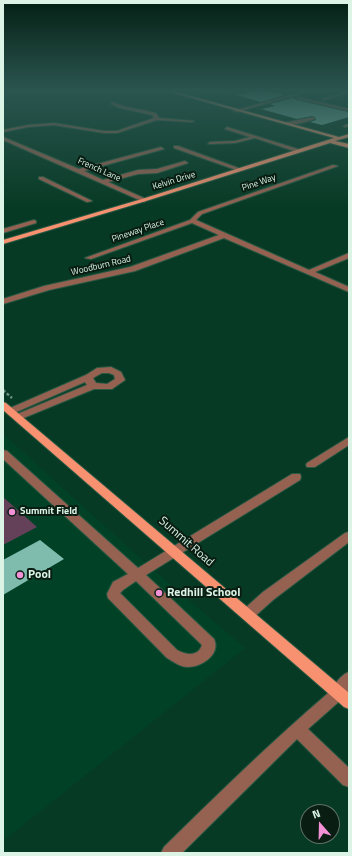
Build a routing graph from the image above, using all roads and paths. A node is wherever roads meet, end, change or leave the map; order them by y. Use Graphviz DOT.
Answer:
graph roads {
  1 [pos="91,130"];
  2 [pos="123,130"];
  3 [pos="233,130"];
  4 [pos="295,130"];
  5 [pos="310,130"];
  6 [pos="313,130"];
  7 [pos="349,134"];
  8 [pos="255,137"];
  9 [pos="3,138"];
  10 [pos="338,138"];
  11 [pos="329,141"];
  12 [pos="349,141"];
  13 [pos="210,143"];
  14 [pos="349,146"];
  15 [pos="176,147"];
  16 [pos="161,149"];
  17 [pos="299,151"];
  18 [pos="185,163"];
  19 [pos="335,166"];
  20 [pos="241,170"];
  21 [pos="79,171"];
  22 [pos="41,178"];
  23 [pos="103,182"];
  24 [pos="88,200"];
  25 [pos="144,200"];
  26 [pos="192,221"];
  27 [pos="34,222"];
  28 [pos="3,231"];
  29 [pos="225,235"];
  30 [pos="3,242"];
  31 [pos="349,255"];
  32 [pos="89,258"];
  33 [pos="309,272"];
  34 [pos="349,290"];
  35 [pos="3,302"];
  36 [pos="91,381"];
  37 [pos="11,411"];
  38 [pos="349,440"];
  39 [pos="3,453"];
  40 [pos="311,465"];
  41 [pos="296,477"];
  42 [pos="349,536"];
  43 [pos="174,552"];
  44 [pos="137,574"];
  45 [pos="248,614"];
  46 [pos="349,678"];
  47 [pos="343,698"];
  48 [pos="297,730"];
  49 [pos="349,780"];
  50 [pos="170,853"];
  1 -- 2 [label="street"];
  3 -- 8 [label="street"];
  4 -- 11 [label="main road"];
  5 -- 10 [label="main road"];
  6 -- 7 [label="main road"];
  7 -- 10 [label="main road, Kelvin Drive"];
  8 -- 13 [label="street"];
  8 -- 17 [label="street"];
  9 -- 21 [label="street, French Lane"];
  10 -- 11 [label="main road, Kelvin Drive"];
  10 -- 12 [label="main road"];
  11 -- 14 [label="main road"];
  11 -- 17 [label="main road, Kelvin Drive"];
  15 -- 20 [label="street"];
  16 -- 21 [label="street"];
  17 -- 20 [label="main road, Kelvin Drive"];
  18 -- 23 [label="street"];
  19 -- 26 [label="street, Pine Way"];
  20 -- 25 [label="main road, Kelvin Drive"];
  21 -- 23 [label="street, French Lane"];
  22 -- 24 [label="street"];
  23 -- 25 [label="street, French Lane"];
  25 -- 30 [label="main road, Kelvin Drive"];
  26 -- 29 [label="street"];
  26 -- 32 [label="street, Pineway Place"];
  27 -- 28 [label="street"];
  29 -- 33 [label="street"];
  29 -- 35 [label="street, Woodburn Road"];
  31 -- 33 [label="street"];
  33 -- 34 [label="street"];
  36 -- 37 [label="street"];
  37 -- 43 [label="main road, Summit Road"];
  38 -- 40 [label="street"];
  39 -- 44 [label="street"];
  41 -- 43 [label="street"];
  42 -- 45 [label="street"];
  43 -- 44 [label="street"];
  43 -- 45 [label="main road, Summit Road"];
  44 -- 44 [label="street"];
  45 -- 47 [label="main road, Summit Road"];
  46 -- 47 [label="street"];
  47 -- 48 [label="street"];
  48 -- 49 [label="street"];
  48 -- 50 [label="street"];
}
